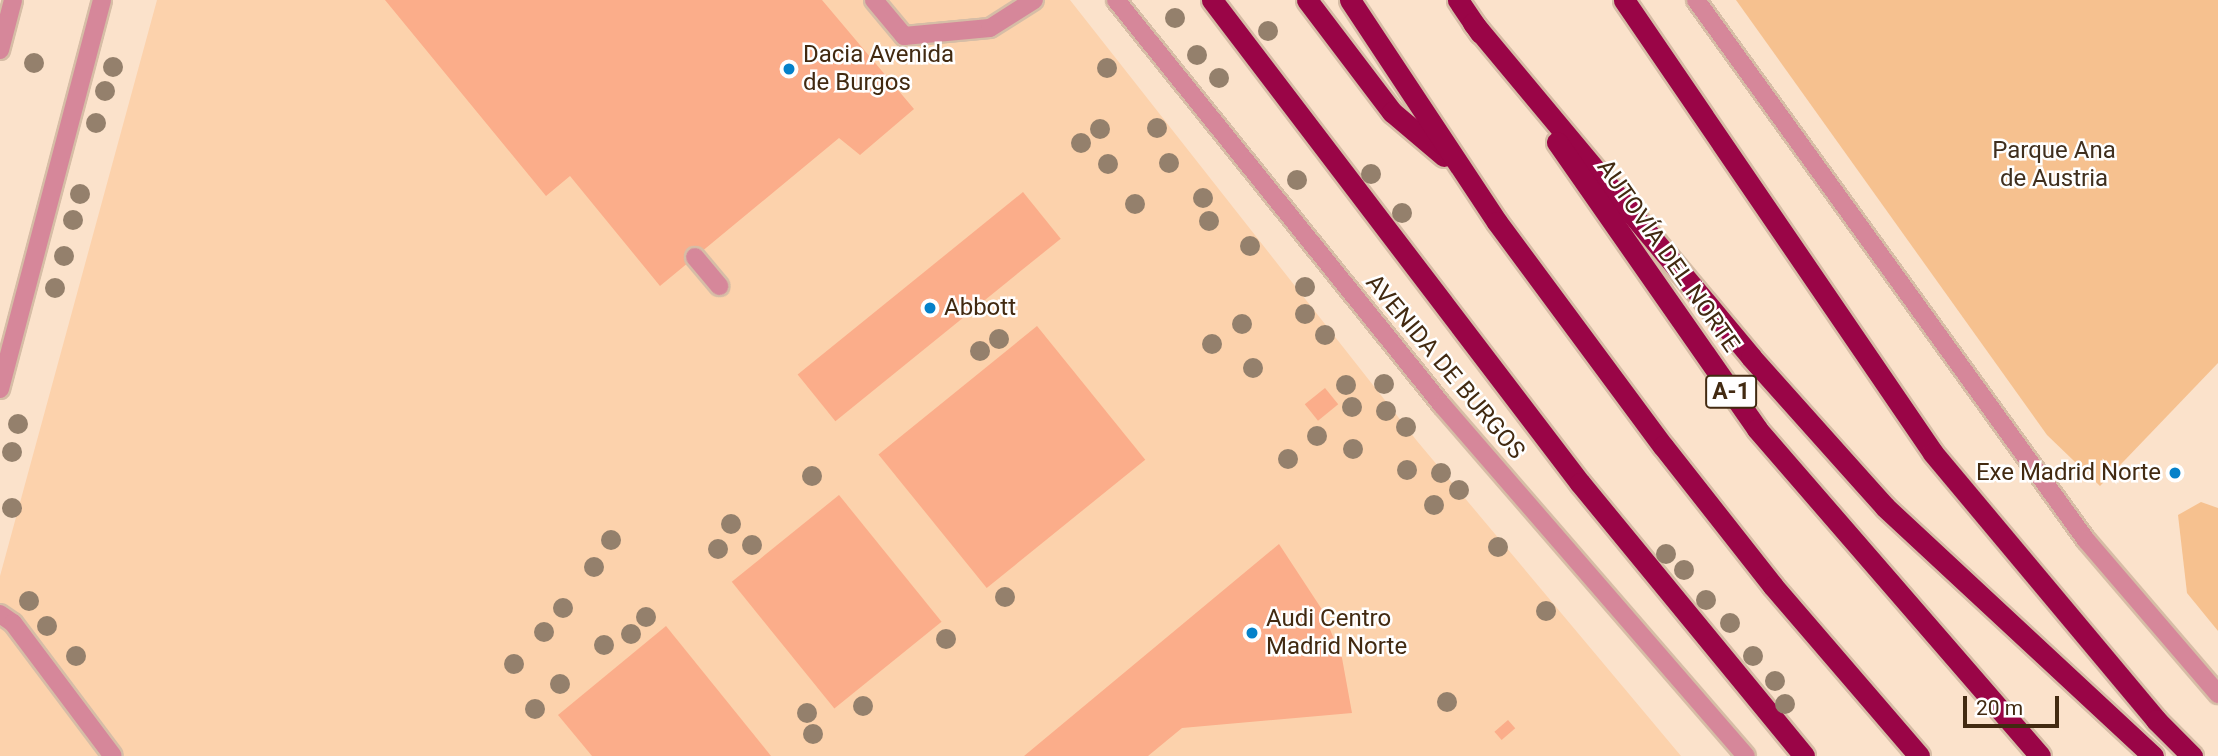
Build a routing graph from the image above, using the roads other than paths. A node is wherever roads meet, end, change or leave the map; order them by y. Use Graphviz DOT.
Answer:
graph roads {
  1 [pos="13,0"];
  2 [pos="102,0"];
  3 [pos="874,0"];
  4 [pos="1034,0"];
  5 [pos="1116,0"];
  6 [pos="1212,0"];
  7 [pos="1307,0"];
  8 [pos="1350,0"];
  9 [pos="1458,0"];
  10 [pos="1623,0"];
  11 [pos="1696,0"];
  12 [pos="1473,23"];
  13 [pos="0,50"];
  14 [pos="1461,170"];
  15 [pos="695,257"];
  16 [pos="719,286"];
  17 [pos="0,390"];
  18 [pos="0,614"];
  19 [pos="2218,694"];
  20 [pos="113,756"];
  21 [pos="1746,756"];
  22 [pos="1804,756"];
  23 [pos="1919,756"];
  24 [pos="2040,756"];
  25 [pos="2152,756"];
  26 [pos="2192,756"];
  1 -- 13 [label="street"];
  2 -- 17 [label="street"];
  3 -- 4 [label="street"];
  5 -- 21 [label="street, AVENIDA DE BURGOS"];
  6 -- 22 [label="highway"];
  7 -- 14 [label="highway"];
  8 -- 14 [label="highway"];
  9 -- 12 [label="highway, AUTOVÍA DEL NORTE / A-1"];
  10 -- 26 [label="highway"];
  11 -- 19 [label="street"];
  12 -- 24 [label="highway, AUTOVÍA DEL NORTE / A-1"];
  12 -- 25 [label="highway"];
  14 -- 23 [label="highway"];
  15 -- 16 [label="street"];
  18 -- 20 [label="street"];
}
